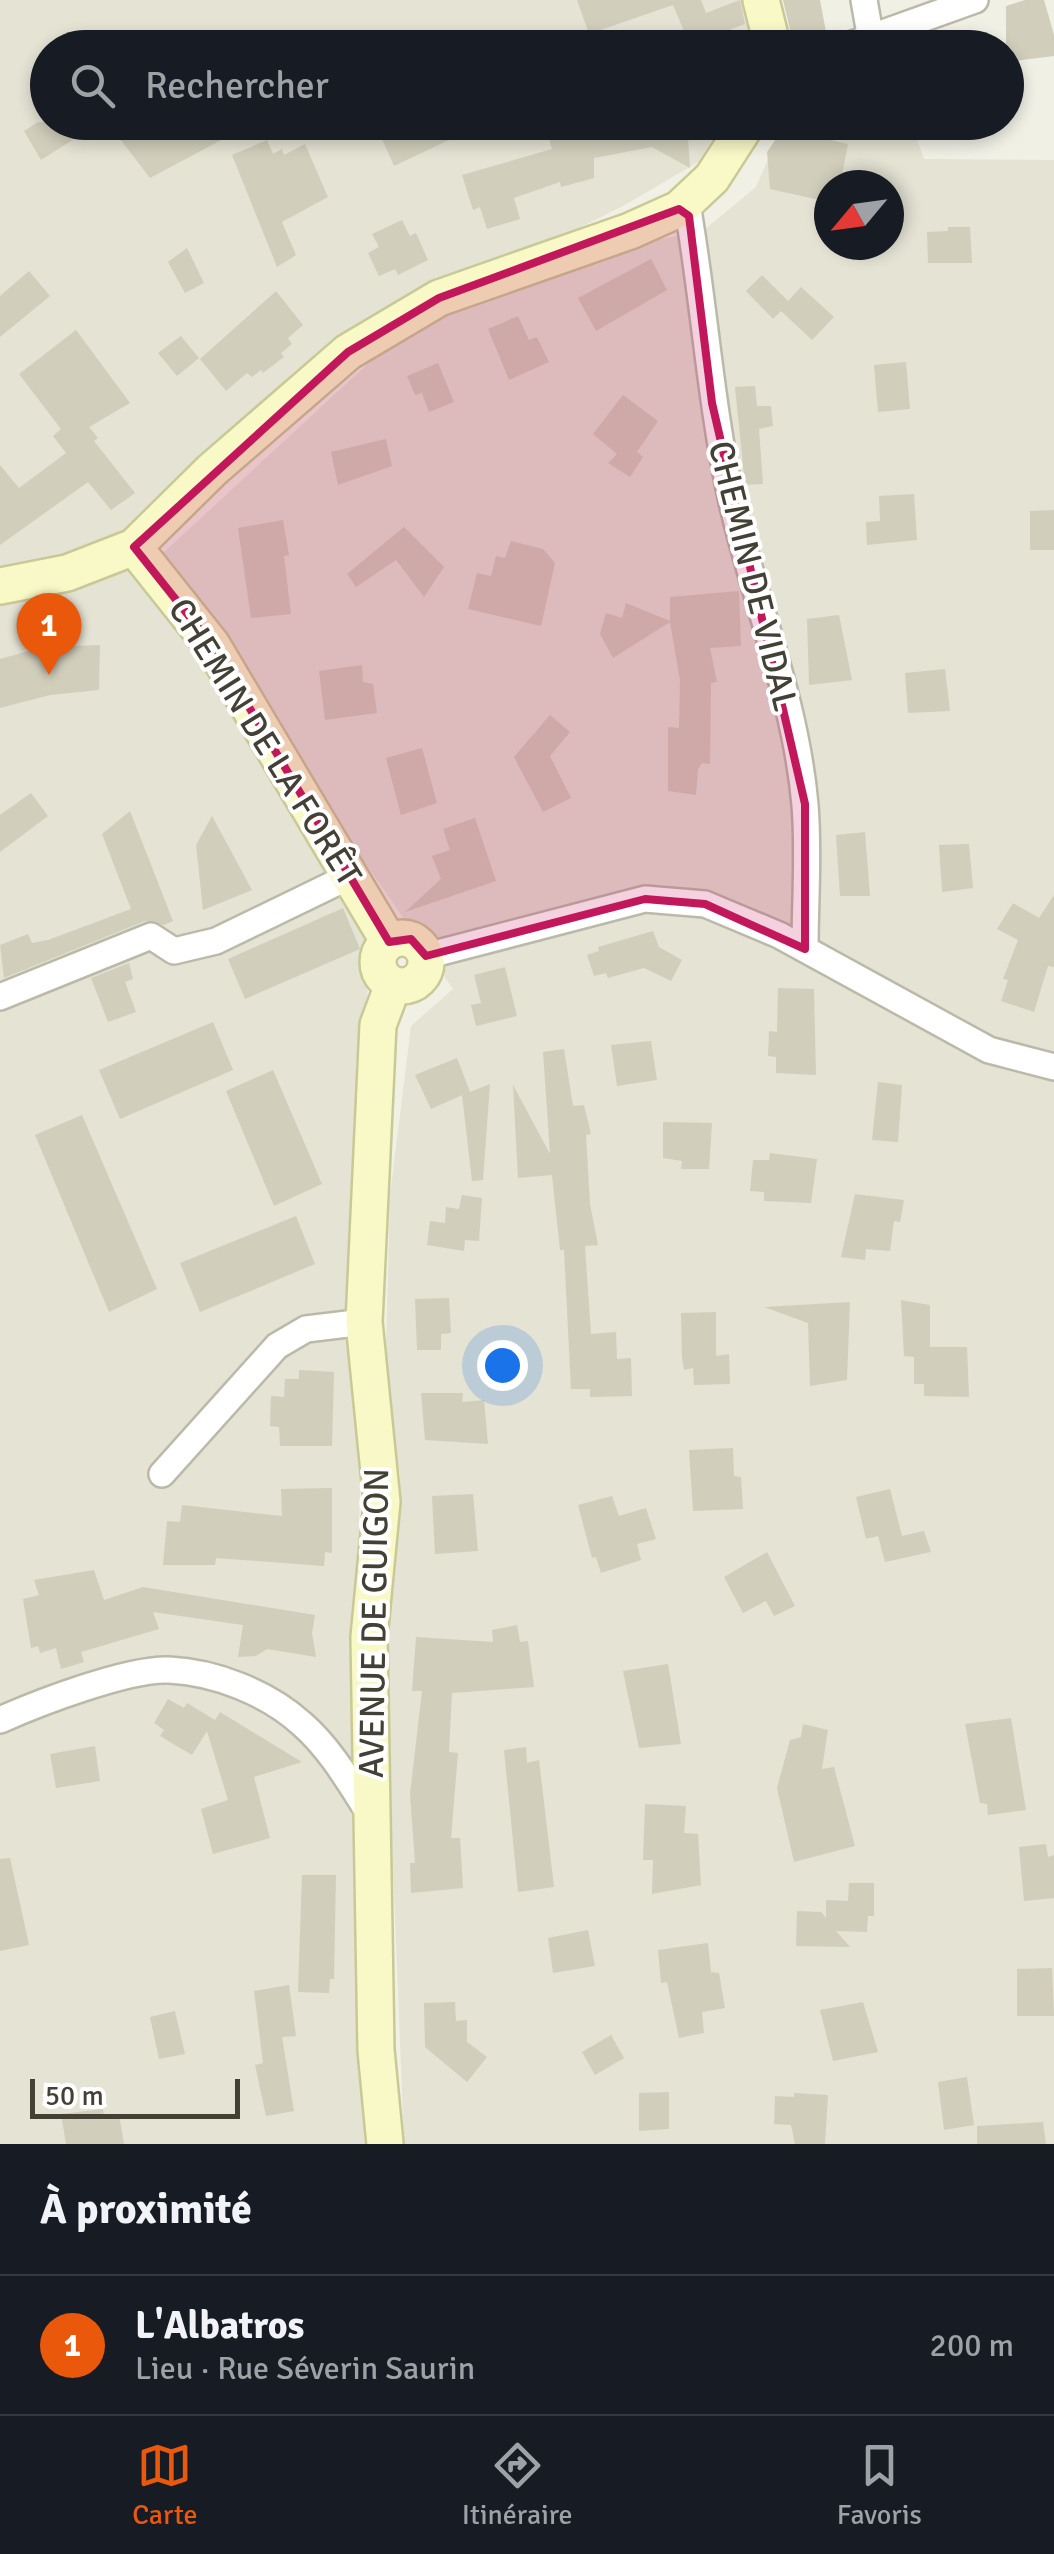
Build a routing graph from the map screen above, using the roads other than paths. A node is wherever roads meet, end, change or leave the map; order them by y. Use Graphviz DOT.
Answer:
graph roads {
  1 [pos="761,0"];
  2 [pos="864,0"];
  3 [pos="975,0"];
  4 [pos="768,30"];
  5 [pos="869,30"];
  6 [pos="882,30"];
  7 [pos="736,140"];
  8 [pos="679,208"];
  9 [pos="134,547"];
  10 [pos="0,586"];
  11 [pos="348,876"];
  12 [pos="389,942"];
  13 [pos="805,949"];
  14 [pos="426,956"];
  15 [pos="394,985"];
  16 [pos="0,997"];
  17 [pos="1054,1067"];
  18 [pos="364,1322"];
  19 [pos="162,1474"];
  20 [pos="0,1720"];
  21 [pos="371,1816"];
  22 [pos="385,2144"];
  1 -- 4 [label="street"];
  2 -- 5 [label="street"];
  3 -- 6 [label="street"];
  7 -- 8 [label="street"];
  8 -- 9 [label="street"];
  8 -- 13 [label="street, CHEMIN DE VIDAL"];
  9 -- 10 [label="street"];
  9 -- 11 [label="street, CHEMIN DE LA FORÊT"];
  11 -- 12 [label="street, CHEMIN DE LA FORÊT"];
  11 -- 16 [label="street"];
  12 -- 14 [label="street"];
  12 -- 15 [label="street"];
  13 -- 14 [label="street"];
  13 -- 17 [label="street"];
  14 -- 15 [label="street"];
  15 -- 18 [label="street, AVENUE DE GUIGON"];
  18 -- 19 [label="street"];
  18 -- 21 [label="street, AVENUE DE GUIGON"];
  20 -- 21 [label="street"];
  21 -- 22 [label="street, AVENUE DE GUIGON"];
}
